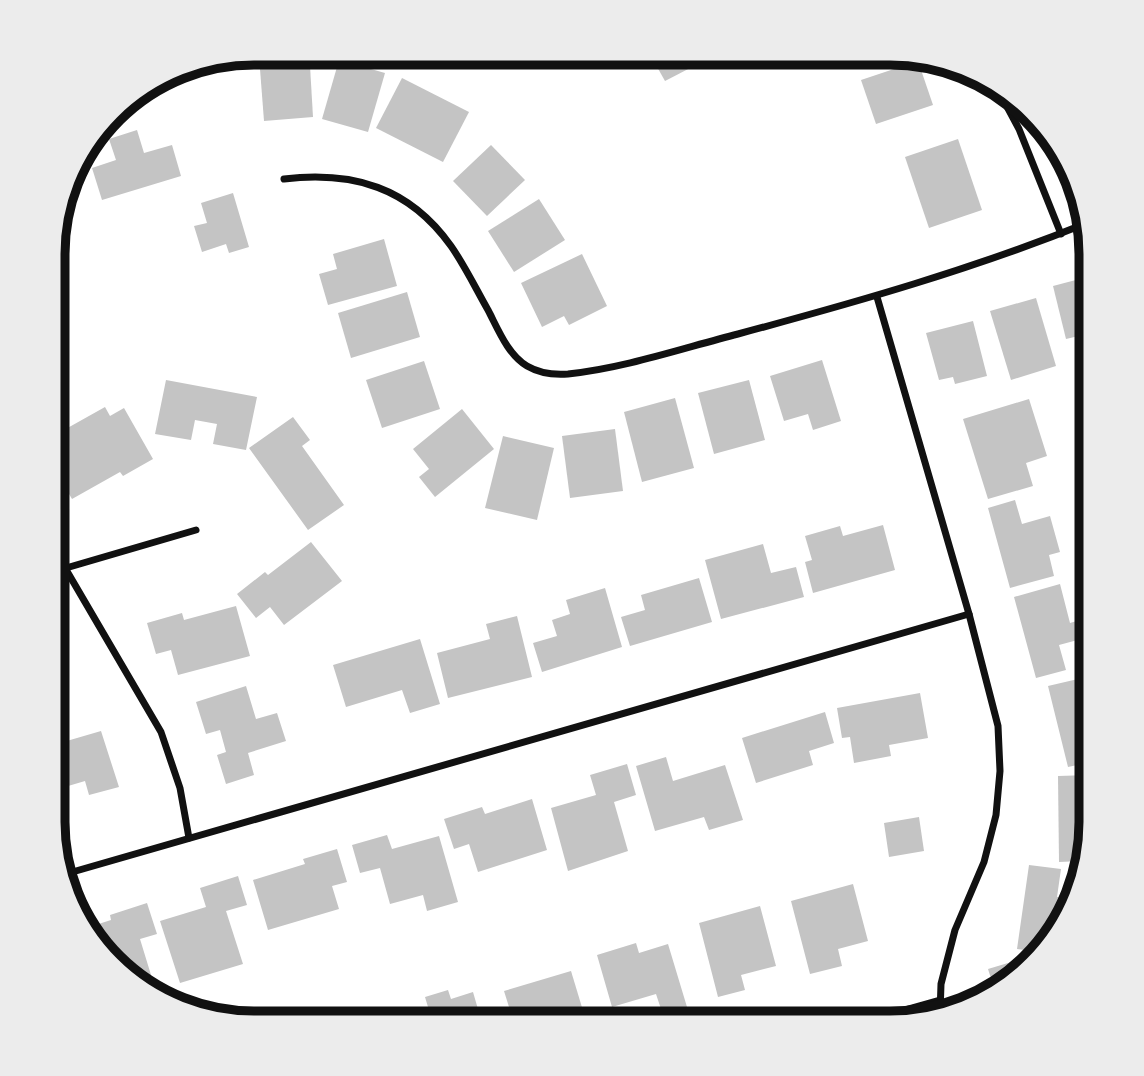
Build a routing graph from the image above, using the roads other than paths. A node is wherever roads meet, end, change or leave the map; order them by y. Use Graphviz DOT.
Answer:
graph roads {
  1 [pos="1006,105"];
  2 [pos="284,179"];
  3 [pos="1077,227"];
  4 [pos="1061,234"];
  5 [pos="877,297"];
  6 [pos="196,530"];
  7 [pos="66,568"];
  8 [pos="969,614"];
  9 [pos="189,838"];
  10 [pos="72,872"];
  11 [pos="940,1000"];
  12 [pos="940,1005"];
  13 [pos="901,1011"];
  1 -- 4 [label="street"];
  2 -- 5 [label="street"];
  3 -- 4 [label="street"];
  4 -- 5 [label="street"];
  5 -- 8 [label="street"];
  6 -- 7 [label="street"];
  7 -- 9 [label="street"];
  8 -- 9 [label="street"];
  8 -- 11 [label="street"];
  9 -- 10 [label="street"];
  11 -- 12 [label="street"];
  11 -- 13 [label="street"];
}
